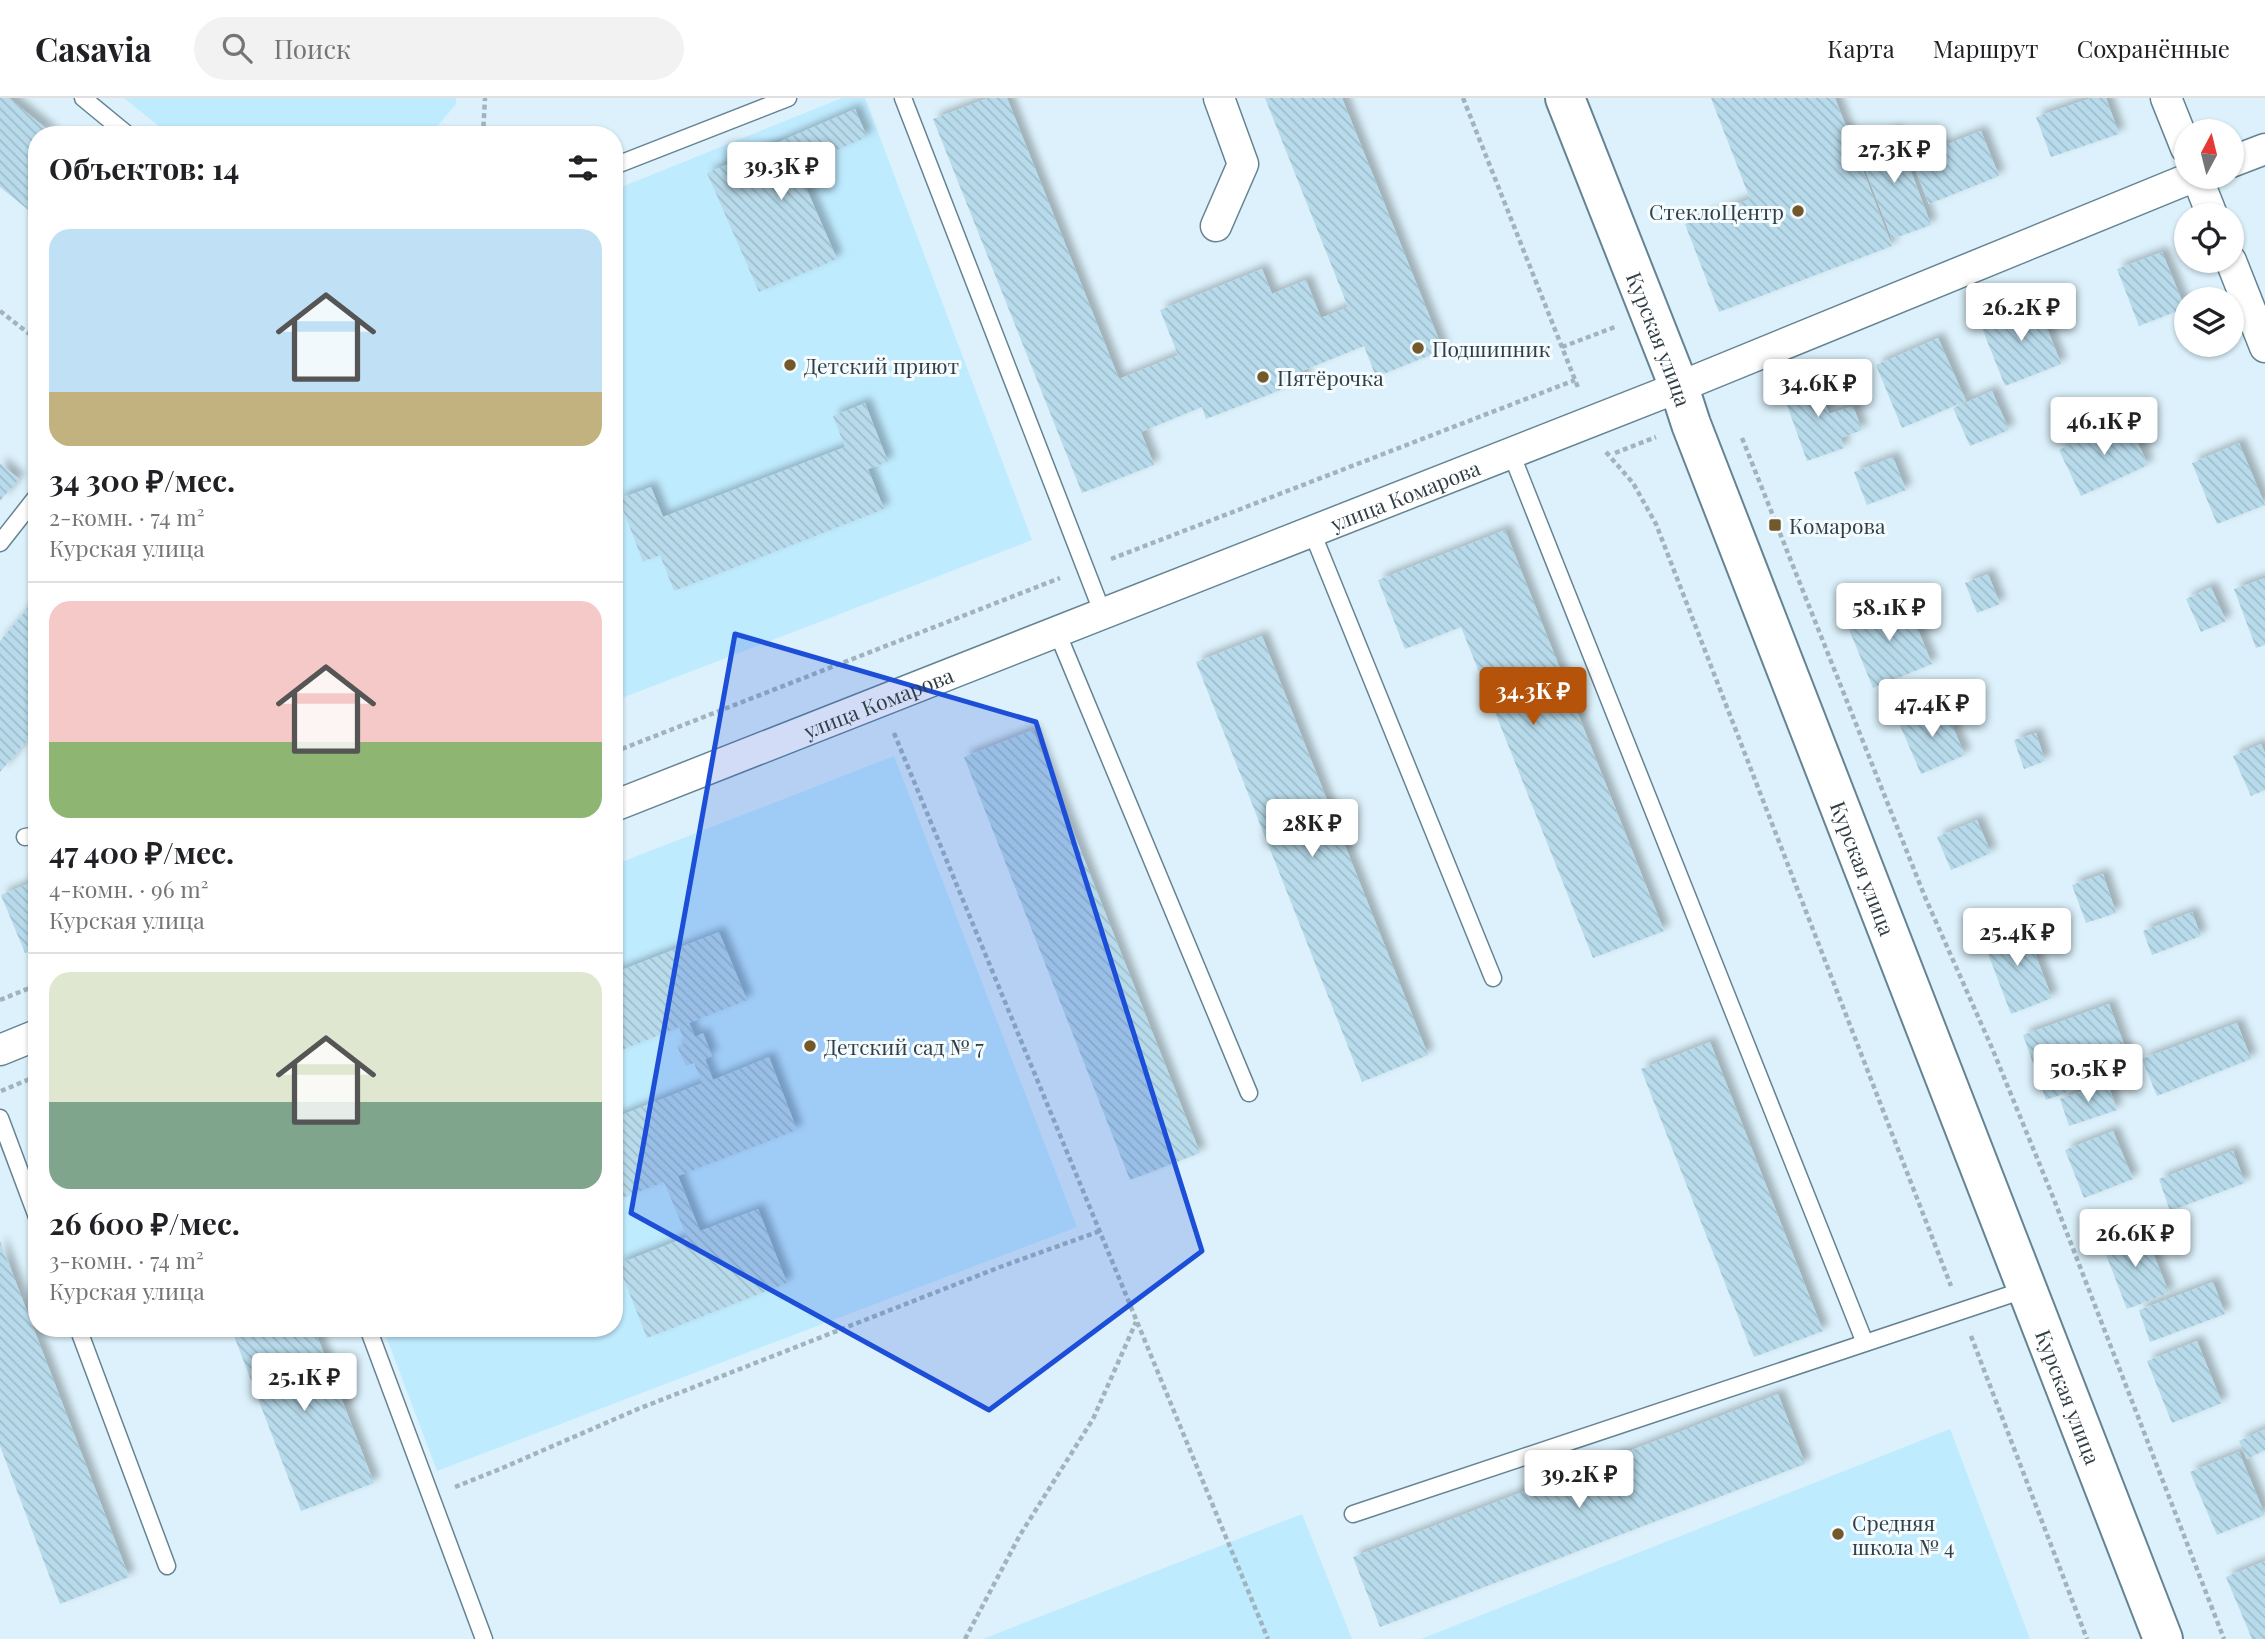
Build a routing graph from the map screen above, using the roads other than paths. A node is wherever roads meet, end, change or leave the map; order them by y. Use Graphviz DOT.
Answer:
graph roads {
  1 [pos="82,98"];
  2 [pos="788,98"];
  3 [pos="903,98"];
  4 [pos="1219,98"];
  5 [pos="1565,98"];
  6 [pos="2166,98"];
  7 [pos="2174,119"];
  8 [pos="117,126"];
  9 [pos="2265,149"];
  10 [pos="2244,157"];
  11 [pos="623,162"];
  12 [pos="2174,186"];
  13 [pos="1216,226"];
  14 [pos="2236,273"];
  15 [pos="2265,347"];
  16 [pos="1679,387"];
  17 [pos="1511,453"];
  18 [pos="28,507"];
  19 [pos="1312,532"];
  20 [pos="0,542"];
  21 [pos="1103,614"];
  22 [pos="1057,632"];
  23 [pos="623,802"];
  24 [pos="1493,978"];
  25 [pos="28,1039"];
  26 [pos="0,1050"];
  27 [pos="1249,1093"];
  28 [pos="0,1118"];
  29 [pos="28,1193"];
  30 [pos="2027,1289"];
  31 [pos="81,1337"];
  32 [pos="371,1337"];
  33 [pos="1865,1343"];
  34 [pos="1353,1514"];
  35 [pos="167,1566"];
  36 [pos="484,1639"];
  37 [pos="2164,1639"];
  1 -- 8 [label="lane"];
  2 -- 11 [label="lane"];
  3 -- 21 [label="lane"];
  4 -- 13 [label="street"];
  5 -- 16 [label="main road, Курская улица"];
  6 -- 7 [label="street"];
  9 -- 10 [label="street"];
  12 -- 16 [label="street, улица Комарова"];
  14 -- 15 [label="street"];
  16 -- 17 [label="street, улица Комарова"];
  16 -- 30 [label="main road, Курская улица"];
  17 -- 19 [label="street, улица Комарова"];
  17 -- 33 [label="lane"];
  18 -- 20 [label="lane"];
  19 -- 21 [label="street, улица Комарова"];
  19 -- 24 [label="lane"];
  21 -- 22 [label="street, улица Комарова"];
  22 -- 23 [label="street, улица Комарова"];
  22 -- 27 [label="lane"];
  25 -- 26 [label="street"];
  28 -- 29 [label="lane"];
  30 -- 33 [label="lane"];
  30 -- 37 [label="main road, Курская улица"];
  31 -- 35 [label="lane"];
  32 -- 36 [label="lane"];
  33 -- 34 [label="lane"];
}
